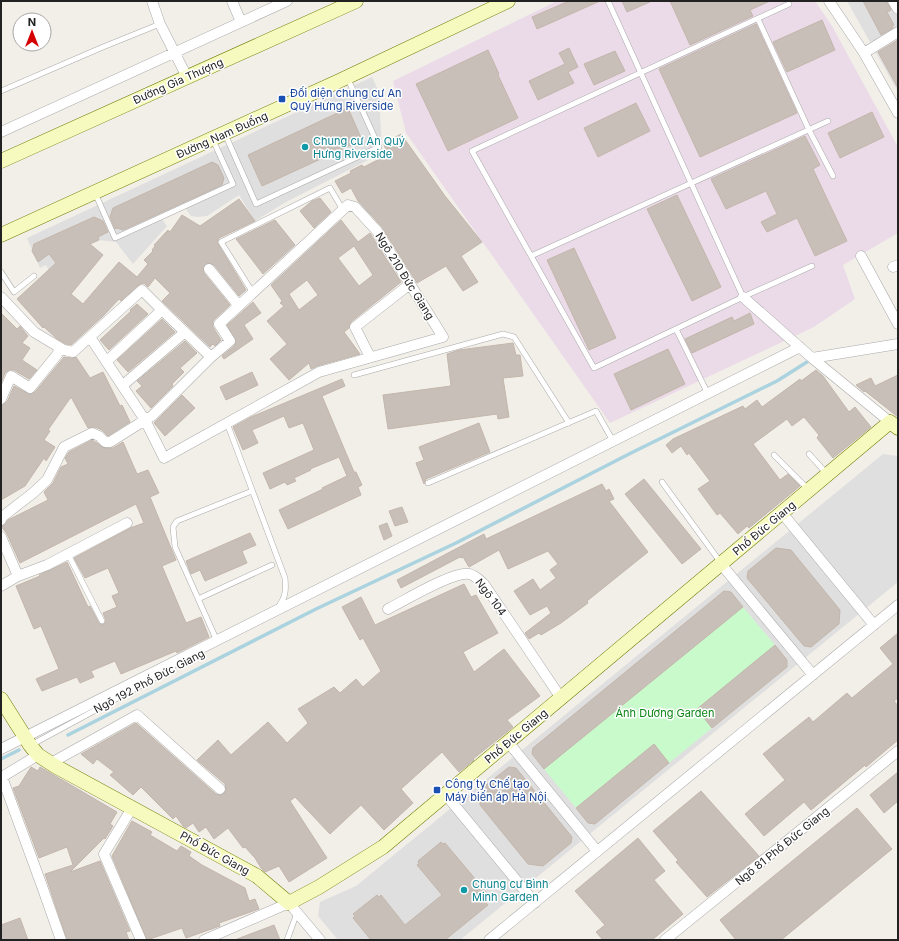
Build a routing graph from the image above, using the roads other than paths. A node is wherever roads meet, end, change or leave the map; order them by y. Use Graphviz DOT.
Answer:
graph roads {
  1 [pos="152,1"];
  2 [pos="232,1"];
  3 [pos="287,1"];
  4 [pos="356,1"];
  5 [pos="508,1"];
  6 [pos="608,1"];
  7 [pos="829,1"];
  8 [pos="893,1"];
  9 [pos="789,4"];
  10 [pos="898,9"];
  11 [pos="758,19"];
  12 [pos="241,22"];
  13 [pos="160,24"];
  14 [pos="898,32"];
  15 [pos="174,52"];
  16 [pos="864,54"];
  17 [pos="641,74"];
  18 [pos="187,77"];
  19 [pos="348,78"];
  20 [pos="1,91"];
  21 [pos="898,113"];
  22 [pos="828,121"];
  23 [pos="810,130"];
  24 [pos="1,132"];
  25 [pos="219,136"];
  26 [pos="1,161"];
  27 [pos="833,176"];
  28 [pos="692,184"];
  29 [pos="95,193"];
  30 [pos="343,210"];
  31 [pos="1,235"];
  32 [pos="531,256"];
  33 [pos="861,256"];
  34 [pos="812,266"];
  35 [pos="209,269"];
  36 [pos="1,272"];
  37 [pos="34,276"];
  38 [pos="410,284"];
  39 [pos="253,293"];
  40 [pos="1,297"];
  41 [pos="743,297"];
  42 [pos="239,306"];
  43 [pos="162,310"];
  44 [pos="898,324"];
  45 [pos="676,329"];
  46 [pos="185,332"];
  47 [pos="90,337"];
  48 [pos="898,344"];
  49 [pos="800,347"];
  50 [pos="64,350"];
  51 [pos="211,357"];
  52 [pos="370,357"];
  53 [pos="812,358"];
  54 [pos="107,361"];
  55 [pos="354,375"];
  56 [pos="123,385"];
  57 [pos="708,394"];
  58 [pos="1,399"];
  59 [pos="146,420"];
  60 [pos="227,423"];
  61 [pos="569,423"];
  62 [pos="894,425"];
  63 [pos="614,441"];
  64 [pos="809,454"];
  65 [pos="774,455"];
  66 [pos="827,475"];
  67 [pos="662,482"];
  68 [pos="428,483"];
  69 [pos="809,490"];
  70 [pos="252,491"];
  71 [pos="782,513"];
  72 [pos="1,520"];
  73 [pos="127,523"];
  74 [pos="1,537"];
  75 [pos="68,554"];
  76 [pos="721,564"];
  77 [pos="272,565"];
  78 [pos="18,576"];
  79 [pos="1,586"];
  80 [pos="198,599"];
  81 [pos="898,605"];
  82 [pos="388,609"];
  83 [pos="272,615"];
  84 [pos="102,621"];
  85 [pos="874,625"];
  86 [pos="217,642"];
  87 [pos="813,675"];
  88 [pos="561,698"];
  89 [pos="1,699"];
  90 [pos="508,742"];
  91 [pos="31,746"];
  92 [pos="1,749"];
  93 [pos="898,751"];
  94 [pos="51,764"];
  95 [pos="220,789"];
  96 [pos="446,795"];
  97 [pos="132,808"];
  98 [pos="597,851"];
  99 [pos="535,903"];
  100 [pos="293,908"];
  101 [pos="61,940"];
  102 [pos="141,940"];
  103 [pos="204,940"];
  104 [pos="287,940"];
  105 [pos="320,940"];
  106 [pos="489,940"];
  107 [pos="665,940"];
  1 -- 13 [label="street"];
  2 -- 12 [label="street"];
  3 -- 12 [label="street"];
  4 -- 18 [label="street, Đường Gia Thượng"];
  5 -- 19 [label="street, Đường Nam Đuống"];
  6 -- 17 [label="lane"];
  7 -- 16 [label="street"];
  8 -- 10 [label="street"];
  9 -- 11 [label="lane"];
  11 -- 17 [label="lane"];
  11 -- 23 [label="lane"];
  12 -- 15 [label="street"];
  13 -- 15 [label="street"];
  13 -- 20 [label="lane"];
  14 -- 16 [label="street"];
  15 -- 18 [label="street"];
  15 -- 24 [label="street"];
  16 -- 21 [label="street"];
  17 -- 28 [label="lane"];
  17 -- 32 [label="lane"];
  18 -- 26 [label="street, Đường Gia Thượng"];
  19 -- 25 [label="street, Đường Nam Đuống"];
  19 -- 25 [label="lane"];
  22 -- 23 [label="lane"];
  23 -- 27 [label="lane"];
  23 -- 28 [label="lane"];
  25 -- 29 [label="street, Đường Nam Đuống"];
  25 -- 29 [label="lane"];
  28 -- 32 [label="lane"];
  28 -- 41 [label="lane"];
  29 -- 31 [label="street, Đường Nam Đuống"];
  30 -- 38 [label="street, Ngõ 210 Đức Giang"];
  30 -- 39 [label="street"];
  30 -- 39 [label="lane"];
  32 -- 45 [label="lane"];
  33 -- 44 [label="street"];
  34 -- 41 [label="lane"];
  35 -- 42 [label="street"];
  36 -- 37 [label="lane"];
  38 -- 52 [label="street"];
  38 -- 52 [label="street, Ngõ 210 Đức Giang"];
  39 -- 42 [label="street"];
  40 -- 50 [label="street"];
  41 -- 45 [label="lane"];
  41 -- 49 [label="street"];
  42 -- 51 [label="street"];
  43 -- 46 [label="street"];
  43 -- 47 [label="street"];
  43 -- 54 [label="street"];
  45 -- 57 [label="lane"];
  46 -- 51 [label="street"];
  46 -- 56 [label="street"];
  47 -- 50 [label="street"];
  47 -- 54 [label="street"];
  48 -- 53 [label="street"];
  49 -- 53 [label="street"];
  49 -- 57 [label="street"];
  50 -- 58 [label="street"];
  51 -- 59 [label="street"];
  52 -- 60 [label="street, Ngõ 210 Đức Giang"];
  53 -- 62 [label="street"];
  54 -- 56 [label="street"];
  55 -- 61 [label="lane"];
  56 -- 59 [label="street"];
  57 -- 63 [label="street"];
  59 -- 60 [label="street, Ngõ 210 Đức Giang"];
  59 -- 72 [label="street"];
  60 -- 70 [label="lane"];
  61 -- 63 [label="lane"];
  61 -- 68 [label="lane"];
  62 -- 66 [label="street, Phố Đức Giang"];
  63 -- 83 [label="street"];
  64 -- 66 [label="lane"];
  65 -- 69 [label="lane"];
  66 -- 69 [label="street, Phố Đức Giang"];
  67 -- 76 [label="lane"];
  69 -- 71 [label="street, Phố Đức Giang"];
  70 -- 80 [label="lane"];
  70 -- 83 [label="lane"];
  71 -- 76 [label="street, Phố Đức Giang"];
  71 -- 85 [label="street"];
  73 -- 75 [label="street"];
  74 -- 78 [label="street"];
  75 -- 78 [label="street"];
  75 -- 84 [label="lane"];
  76 -- 87 [label="street"];
  76 -- 88 [label="street, Phố Đức Giang"];
  77 -- 80 [label="lane"];
  78 -- 79 [label="street"];
  80 -- 86 [label="lane"];
  81 -- 85 [label="street"];
  82 -- 88 [label="street, Ngõ 104"];
  83 -- 86 [label="street"];
  85 -- 87 [label="street"];
  86 -- 91 [label="street"];
  87 -- 98 [label="street"];
  88 -- 90 [label="street, Phố Đức Giang"];
  89 -- 91 [label="street, Phố Đức Giang"];
  90 -- 96 [label="street, Phố Đức Giang"];
  90 -- 98 [label="street"];
  91 -- 92 [label="street"];
  91 -- 94 [label="street, Phố Đức Giang"];
  91 -- 101 [label="street"];
  93 -- 107 [label="street, Ngõ 81 Phố Đức Giang"];
  94 -- 95 [label="street"];
  94 -- 97 [label="street, Phố Đức Giang"];
  96 -- 99 [label="street"];
  96 -- 100 [label="street, Phố Đức Giang"];
  97 -- 100 [label="street, Phố Đức Giang"];
  97 -- 102 [label="street"];
  98 -- 99 [label="street"];
  99 -- 106 [label="street"];
  100 -- 103 [label="street"];
  100 -- 104 [label="lane"];
  100 -- 105 [label="street"];
}
